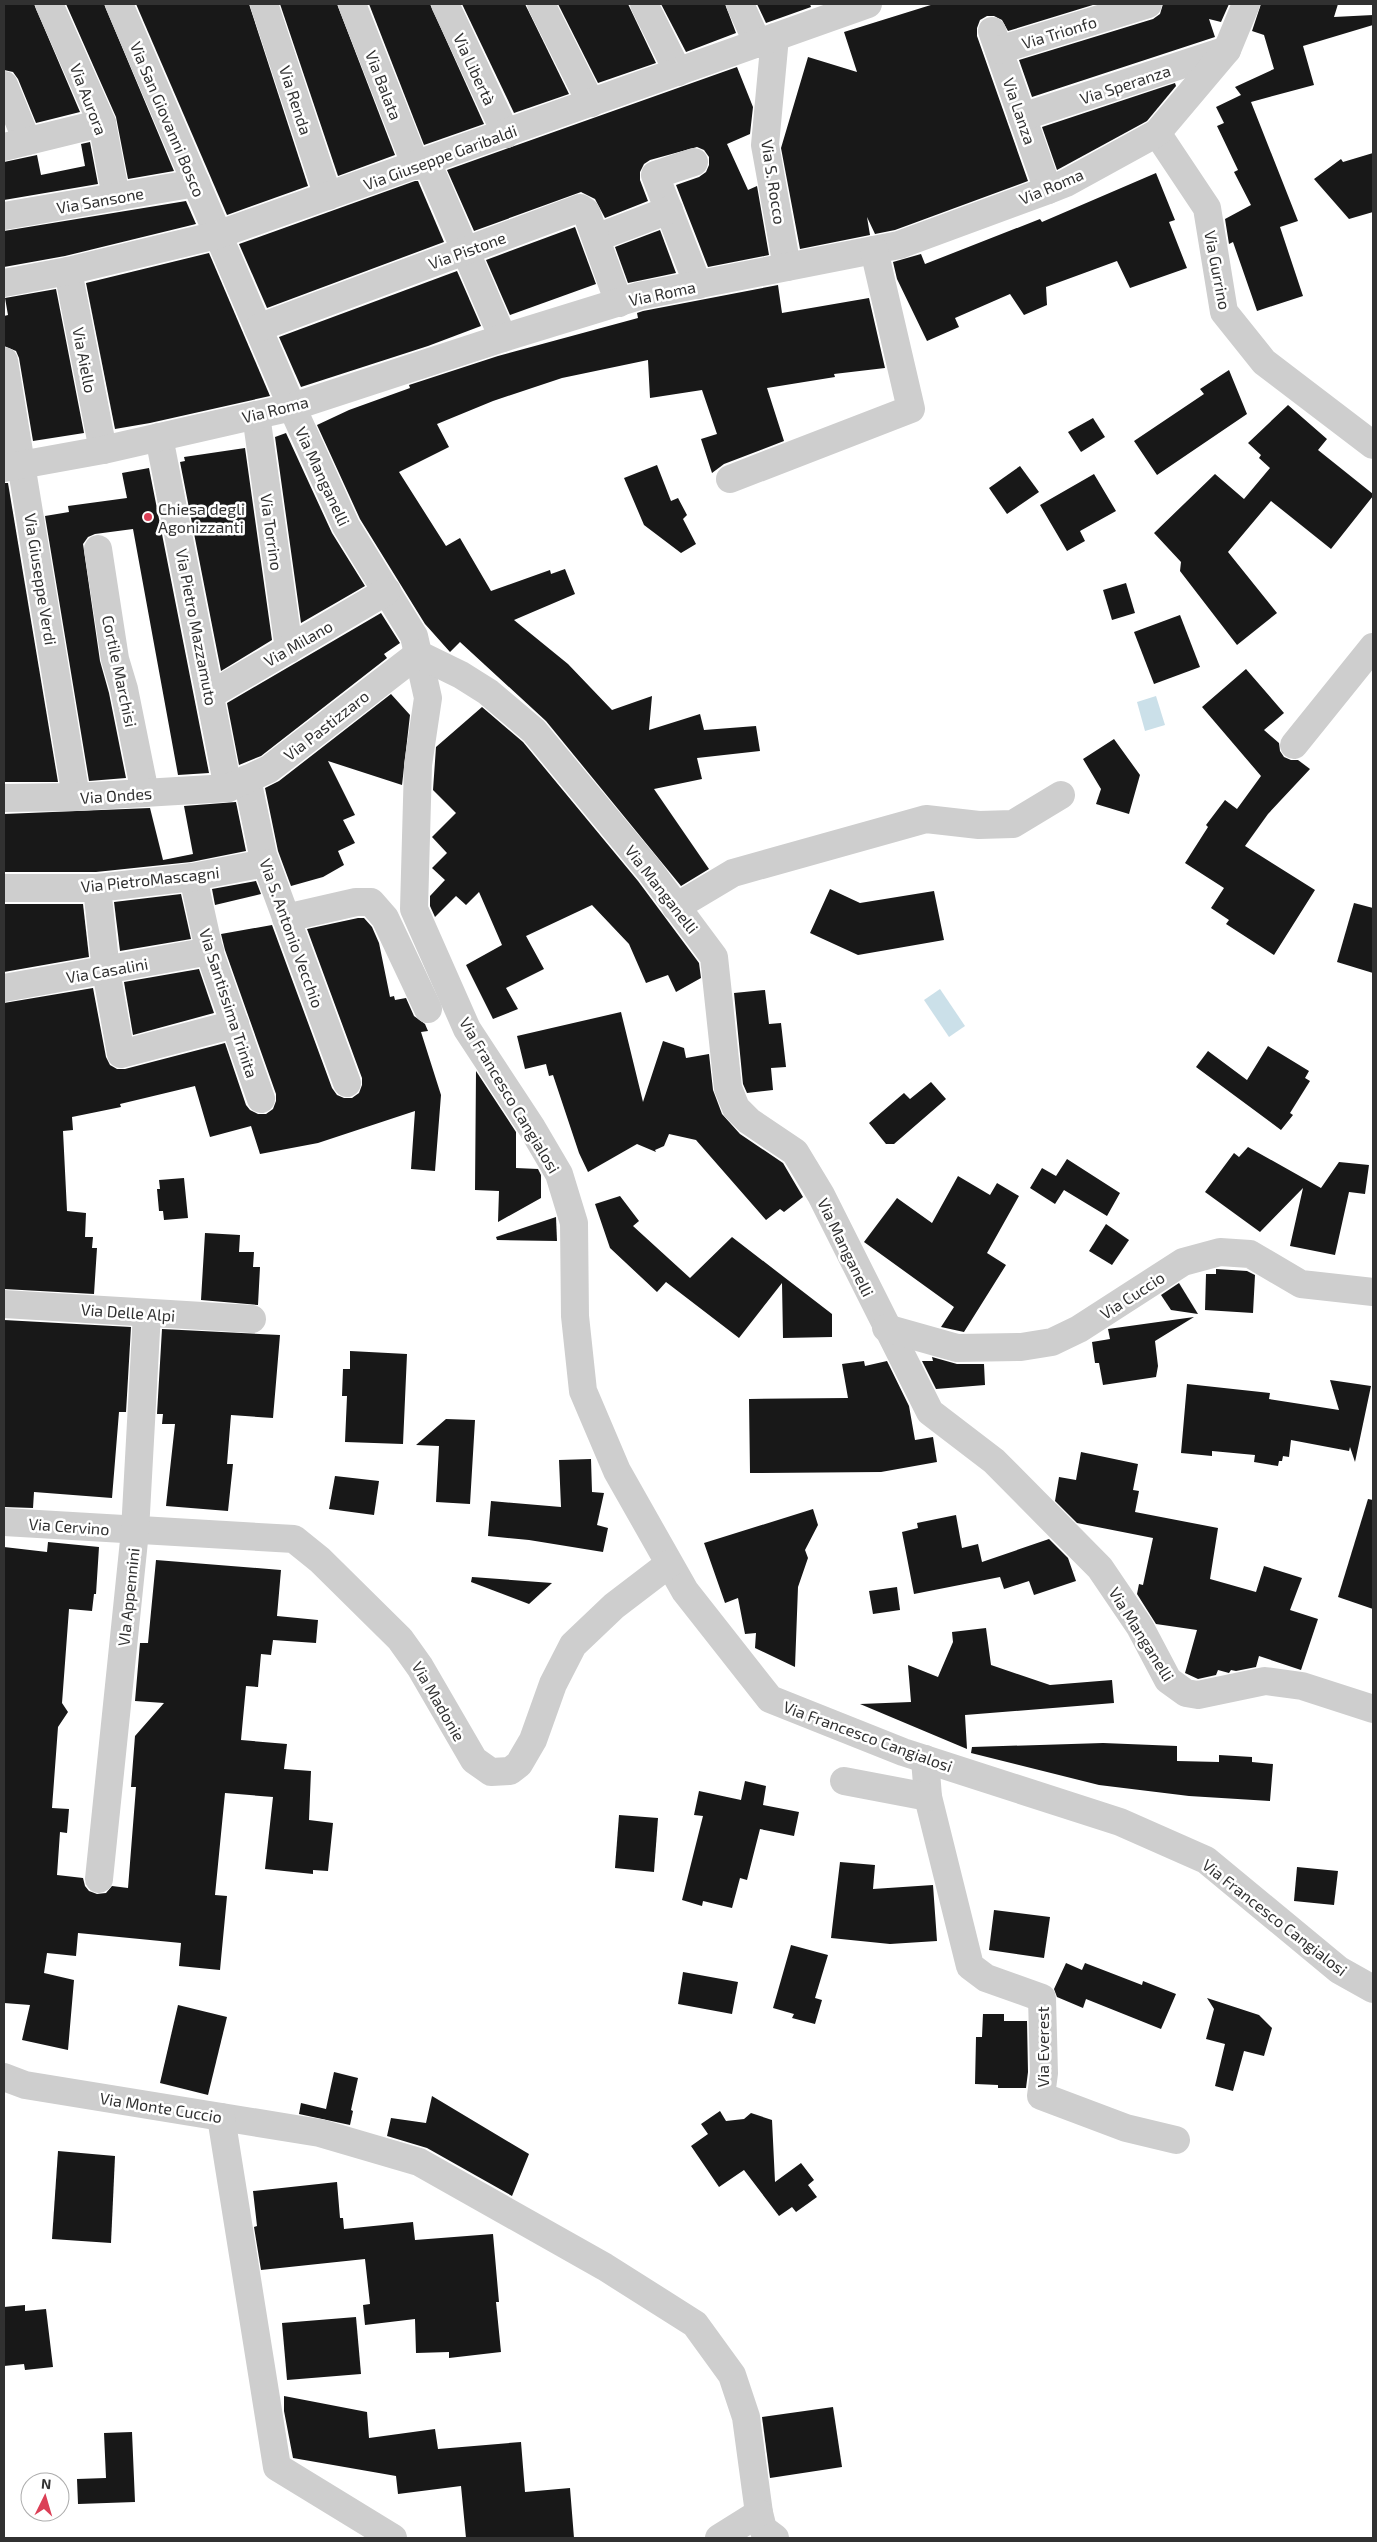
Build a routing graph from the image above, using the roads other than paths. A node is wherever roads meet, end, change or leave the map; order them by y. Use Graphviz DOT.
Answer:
graph roads {
  1 [pos="49,4"];
  2 [pos="119,4"];
  3 [pos="264,4"];
  4 [pos="352,4"];
  5 [pos="445,4"];
  6 [pos="541,4"];
  7 [pos="644,4"];
  8 [pos="740,4"];
  9 [pos="868,4"];
  10 [pos="1148,4"];
  11 [pos="1246,4"];
  12 [pos="831,10"];
  13 [pos="766,41"];
  14 [pos="996,41"];
  15 [pos="1227,50"];
  16 [pos="678,72"];
  17 [pos="4,85"];
  18 [pos="591,103"];
  19 [pos="1022,117"];
  20 [pos="102,123"];
  21 [pos="1157,133"];
  22 [pos="506,134"];
  23 [pos="15,144"];
  24 [pos="694,162"];
  25 [pos="421,164"];
  26 [pos="196,183"];
  27 [pos="1048,190"];
  28 [pos="328,196"];
  29 [pos="116,197"];
  30 [pos="669,210"];
  31 [pos="4,216"];
  32 [pos="217,235"];
  33 [pos="596,238"];
  34 [pos="874,250"];
  35 [pos="465,251"];
  36 [pos="787,267"];
  37 [pos="68,271"];
  38 [pos="4,283"];
  39 [pos="698,285"];
  40 [pos="619,303"];
  41 [pos="258,328"];
  42 [pos="503,338"];
  43 [pos="4,361"];
  44 [pos="292,407"];
  45 [pos="256,415"];
  46 [pos="159,437"];
  47 [pos="1373,445"];
  48 [pos="103,450"];
  49 [pos="13,466"];
  50 [pos="730,479"];
  51 [pos="98,550"];
  52 [pos="387,592"];
  53 [pos="1373,647"];
  54 [pos="289,649"];
  55 [pos="418,654"];
  56 [pos="210,695"];
  57 [pos="428,698"];
  58 [pos="1294,745"];
  59 [pos="237,784"];
  60 [pos="145,793"];
  61 [pos="1062,795"];
  62 [pos="76,797"];
  63 [pos="4,798"];
  64 [pos="265,863"];
  65 [pos="193,877"];
  66 [pos="4,888"];
  67 [pos="97,888"];
  68 [pos="676,907"];
  69 [pos="286,918"];
  70 [pos="210,951"];
  71 [pos="106,971"];
  72 [pos="4,988"];
  73 [pos="428,1009"];
  74 [pos="235,1024"];
  75 [pos="347,1083"];
  76 [pos="261,1099"];
  77 [pos="1373,1292"];
  78 [pos="4,1304"];
  79 [pos="147,1313"];
  80 [pos="252,1319"];
  81 [pos="886,1328"];
  82 [pos="4,1522"];
  83 [pos="135,1531"];
  84 [pos="669,1564"];
  85 [pos="1373,1709"];
  86 [pos="925,1759"];
  87 [pos="844,1781"];
  88 [pos="928,1797"];
  89 [pos="99,1879"];
  90 [pos="1373,1990"];
  91 [pos="4,2077"];
  92 [pos="222,2117"];
  93 [pos="1176,2140"];
  94 [pos="759,2513"];
  95 [pos="393,2538"];
  96 [pos="719,2538"];
  97 [pos="776,2538"];
  1 -- 20 [label="street, Via Aurora"];
  2 -- 26 [label="street, Via San Giovanni Bosco"];
  3 -- 28 [label="street, Via Renda"];
  4 -- 25 [label="street, Via Balata"];
  5 -- 22 [label="street, Via Libertà"];
  6 -- 18 [label="street"];
  7 -- 16 [label="street"];
  8 -- 13 [label="street"];
  9 -- 12 [label="street, Via Giuseppe Garibaldi"];
  10 -- 14 [label="street, Via Trionfo"];
  11 -- 15 [label="street, Via Roma"];
  12 -- 13 [label="street, Via Giuseppe Garibaldi"];
  13 -- 16 [label="street, Via Giuseppe Garibaldi"];
  13 -- 36 [label="street, Via S. Rocco"];
  14 -- 19 [label="street, Via Lanza"];
  15 -- 19 [label="street, Via Speranza"];
  15 -- 21 [label="street, Via Roma"];
  16 -- 18 [label="street, Via Giuseppe Garibaldi"];
  17 -- 23 [label="street"];
  18 -- 22 [label="street, Via Giuseppe Garibaldi"];
  19 -- 27 [label="street, Via Lanza"];
  20 -- 23 [label="street"];
  20 -- 29 [label="street, Via Aurora"];
  21 -- 27 [label="street, Via Roma"];
  21 -- 47 [label="street, Via Gurrino"];
  22 -- 25 [label="street, Via Giuseppe Garibaldi"];
  24 -- 30 [label="street"];
  25 -- 28 [label="street, Via Giuseppe Garibaldi"];
  25 -- 35 [label="street, Via Balata"];
  26 -- 29 [label="street, Via Sansone"];
  26 -- 32 [label="street, Via San Giovanni Bosco"];
  27 -- 34 [label="street, Via Roma"];
  28 -- 32 [label="street, Via Giuseppe Garibaldi"];
  29 -- 31 [label="street, Via Sansone"];
  30 -- 33 [label="street"];
  30 -- 39 [label="street"];
  32 -- 37 [label="street, Via Giuseppe Garibaldi"];
  32 -- 41 [label="street, Via Manganelli"];
  33 -- 35 [label="street, Via Pistone"];
  33 -- 40 [label="street, Via Pistone"];
  34 -- 36 [label="street, Via Roma"];
  34 -- 50 [label="street"];
  35 -- 41 [label="street, Via Pistone"];
  35 -- 42 [label="street, Via Balata"];
  36 -- 39 [label="street, Via Roma"];
  37 -- 38 [label="street, Via Giuseppe Garibaldi"];
  37 -- 48 [label="street, Via Aiello"];
  39 -- 40 [label="street, Via Roma"];
  40 -- 42 [label="street, Via Roma"];
  41 -- 44 [label="street, Via Manganelli"];
  42 -- 44 [label="street, Via Roma"];
  43 -- 49 [label="street, Via Giuseppe Verdi"];
  44 -- 45 [label="street, Via Roma"];
  44 -- 52 [label="street, Via Manganelli"];
  45 -- 46 [label="street, Via Roma"];
  45 -- 54 [label="street, Via Torrino"];
  46 -- 48 [label="street, Via Roma"];
  46 -- 56 [label="street, Via Pietro Mazzamuto"];
  48 -- 49 [label="street, Via Roma"];
  49 -- 62 [label="street, Via Giuseppe Verdi"];
  51 -- 60 [label="street, Cortile Marchisi"];
  52 -- 54 [label="street, Via Milano"];
  52 -- 55 [label="street, Via Manganelli"];
  53 -- 58 [label="street"];
  54 -- 56 [label="street, Via Milano"];
  55 -- 57 [label="street, Via Manganelli"];
  55 -- 59 [label="street, Via Pastizzaro"];
  55 -- 68 [label="street, Via Manganelli"];
  56 -- 59 [label="street, Via Pietro Mazzamuto"];
  57 -- 84 [label="street, Via Francesco Cangialosi"];
  59 -- 60 [label="street, Via Ondes"];
  59 -- 64 [label="street, Via S. Antonio Vecchio"];
  60 -- 62 [label="street, Via Ondes"];
  61 -- 68 [label="street"];
  62 -- 63 [label="street, Via Ondes"];
  64 -- 65 [label="street, Via PietroMascagni"];
  64 -- 69 [label="street, Via S. Antonio Vecchio"];
  65 -- 67 [label="street, Via PietroMascagni"];
  65 -- 70 [label="street, Via Santissima Trinita"];
  66 -- 67 [label="street, Via PietroMascagni"];
  67 -- 71 [label="street"];
  68 -- 81 [label="street, Via Manganelli"];
  69 -- 73 [label="street"];
  69 -- 75 [label="street, Via S. Antonio Vecchio"];
  70 -- 71 [label="street, Via Casalini"];
  70 -- 74 [label="street, Via Santissima Trinita"];
  71 -- 72 [label="street, Via Casalini"];
  71 -- 74 [label="street"];
  74 -- 76 [label="street, Via Santissima Trinita"];
  77 -- 81 [label="street, Via Cuccio"];
  78 -- 79 [label="street, Via Delle Alpi"];
  79 -- 80 [label="street, Via Delle Alpi"];
  79 -- 83 [label="street, VIa Appennini"];
  81 -- 85 [label="street, Via Manganelli"];
  82 -- 83 [label="street, Via Cervino"];
  83 -- 84 [label="street, Via Madonie"];
  83 -- 89 [label="street, VIa Appennini"];
  84 -- 86 [label="street, Via Francesco Cangialosi"];
  86 -- 88 [label="street, Via Everest"];
  86 -- 90 [label="street, Via Francesco Cangialosi"];
  87 -- 88 [label="street"];
  88 -- 93 [label="street, Via Everest"];
  91 -- 92 [label="street, Via Monte Cuccio"];
  92 -- 94 [label="street, Via Monte Cuccio"];
  92 -- 95 [label="street"];
  94 -- 96 [label="street"];
  94 -- 97 [label="street"];
}
